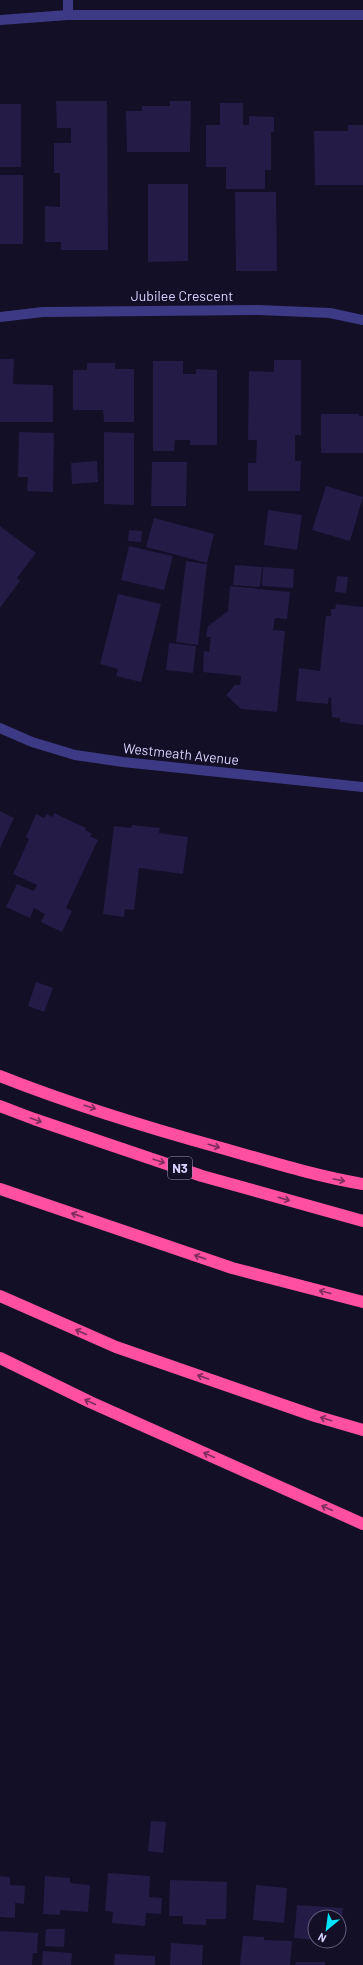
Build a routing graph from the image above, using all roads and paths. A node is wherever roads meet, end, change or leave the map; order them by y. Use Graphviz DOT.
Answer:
graph roads {
  1 [pos="68,0"];
  2 [pos="68,15"];
  3 [pos="363,15"];
  4 [pos="0,20"];
  5 [pos="0,317"];
  6 [pos="363,320"];
  7 [pos="0,728"];
  8 [pos="363,787"];
  9 [pos="0,1076"];
  10 [pos="0,1106"];
  11 [pos="363,1184"];
  12 [pos="0,1189"];
  13 [pos="363,1221"];
  14 [pos="0,1296"];
  15 [pos="363,1302"];
  16 [pos="0,1358"];
  17 [pos="363,1430"];
  18 [pos="363,1524"];
  1 -- 2 [label="street"];
  2 -- 3 [label="street"];
  2 -- 4 [label="street"];
  5 -- 6 [label="street, Jubilee Crescent"];
  7 -- 8 [label="street, Westmeath Avenue"];
  9 -- 11 [label="highway, one-way"];
  10 -- 13 [label="highway, N3, one-way"];
  15 -- 12 [label="highway, one-way"];
  17 -- 14 [label="highway, one-way"];
  18 -- 16 [label="highway, one-way"];
}
